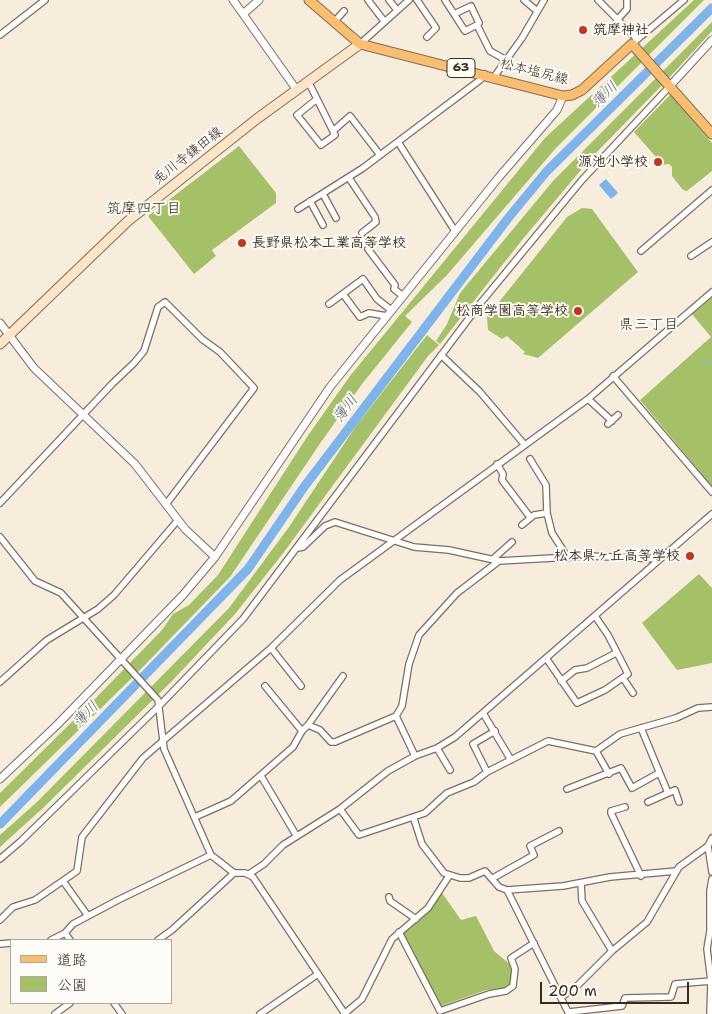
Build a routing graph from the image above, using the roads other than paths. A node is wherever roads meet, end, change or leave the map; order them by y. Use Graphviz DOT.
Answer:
graph roads {
  1 [pos="46,0"];
  2 [pos="233,0"];
  3 [pos="259,0"];
  4 [pos="310,0"];
  5 [pos="368,0"];
  6 [pos="390,0"];
  7 [pos="409,0"];
  8 [pos="417,0"];
  9 [pos="445,0"];
  10 [pos="524,0"];
  11 [pos="544,0"];
  12 [pos="627,0"];
  13 [pos="684,0"];
  14 [pos="601,1"];
  15 [pos="397,10"];
  16 [pos="344,11"];
  17 [pos="537,11"];
  18 [pos="242,14"];
  19 [pos="454,14"];
  20 [pos="618,20"];
  21 [pos="384,21"];
  22 [pos="334,22"];
  23 [pos="477,25"];
  24 [pos="0,35"];
  25 [pos="427,37"];
  26 [pos="360,44"];
  27 [pos="635,44"];
  28 [pos="710,45"];
  29 [pos="506,60"];
  30 [pos="485,74"];
  31 [pos="494,77"];
  32 [pos="308,82"];
  33 [pos="668,84"];
  34 [pos="296,89"];
  35 [pos="562,96"];
  36 [pos="317,100"];
  37 [pos="333,131"];
  38 [pos="712,134"];
  39 [pos="398,142"];
  40 [pos="380,155"];
  41 [pos="349,178"];
  42 [pos="712,190"];
  43 [pos="323,194"];
  44 [pos="310,202"];
  45 [pos="298,209"];
  46 [pos="336,218"];
  47 [pos="323,225"];
  48 [pos="455,232"];
  49 [pos="362,234"];
  50 [pos="712,242"];
  51 [pos="368,249"];
  52 [pos="641,250"];
  53 [pos="691,256"];
  54 [pos="712,292"];
  55 [pos="343,294"];
  56 [pos="403,296"];
  57 [pos="329,304"];
  58 [pos="389,313"];
  59 [pos="0,323"];
  60 [pos="8,336"];
  61 [pos="0,344"];
  62 [pos="442,355"];
  63 [pos="614,376"];
  64 [pos="588,399"];
  65 [pos="618,415"];
  66 [pos="83,416"];
  67 [pos="524,444"];
  68 [pos="530,459"];
  69 [pos="497,464"];
  70 [pos="712,492"];
  71 [pos="0,503"];
  72 [pos="167,503"];
  73 [pos="546,513"];
  74 [pos="712,514"];
  75 [pos="530,517"];
  76 [pos="178,520"];
  77 [pos="522,524"];
  78 [pos="0,537"];
  79 [pos="392,541"];
  80 [pos="512,542"];
  81 [pos="298,548"];
  82 [pos="215,557"];
  83 [pos="568,558"];
  84 [pos="660,559"];
  85 [pos="496,560"];
  86 [pos="595,616"];
  87 [pos="84,618"];
  88 [pos="271,648"];
  89 [pos="616,653"];
  90 [pos="546,658"];
  91 [pos="122,662"];
  92 [pos="343,676"];
  93 [pos="623,678"];
  94 [pos="562,681"];
  95 [pos="0,682"];
  96 [pos="265,686"];
  97 [pos="301,686"];
  98 [pos="633,692"];
  99 [pos="159,702"];
  100 [pos="712,707"];
  101 [pos="484,713"];
  102 [pos="396,716"];
  103 [pos="308,725"];
  104 [pos="641,728"];
  105 [pos="302,731"];
  106 [pos="495,731"];
  107 [pos="163,739"];
  108 [pos="437,748"];
  109 [pos="596,751"];
  110 [pos="415,756"];
  111 [pos="511,760"];
  112 [pos="450,770"];
  113 [pos="487,772"];
  114 [pos="659,772"];
  115 [pos="609,774"];
  116 [pos="261,776"];
  117 [pos="0,779"];
  118 [pos="567,789"];
  119 [pos="668,793"];
  120 [pos="648,802"];
  121 [pos="679,802"];
  122 [pos="625,807"];
  123 [pos="340,809"];
  124 [pos="195,817"];
  125 [pos="414,818"];
  126 [pos="559,831"];
  127 [pos="296,835"];
  128 [pos="712,838"];
  129 [pos="708,846"];
  130 [pos="211,855"];
  131 [pos="0,858"];
  132 [pos="676,871"];
  133 [pos="712,872"];
  134 [pos="234,873"];
  135 [pos="249,874"];
  136 [pos="449,876"];
  137 [pos="641,876"];
  138 [pos="493,878"];
  139 [pos="712,879"];
  140 [pos="63,881"];
  141 [pos="581,883"];
  142 [pos="507,890"];
  143 [pos="389,897"];
  144 [pos="88,916"];
  145 [pos="416,919"];
  146 [pos="0,920"];
  147 [pos="399,932"];
  148 [pos="65,933"];
  149 [pos="53,939"];
  150 [pos="69,939"];
  151 [pos="159,939"];
  152 [pos="534,943"];
  153 [pos="612,951"];
  154 [pos="711,965"];
  155 [pos="318,974"];
  156 [pos="711,981"];
  157 [pos="561,997"];
  158 [pos="69,1004"];
  159 [pos="569,1013"];
  160 [pos="55,1014"];
  161 [pos="260,1014"];
  162 [pos="344,1014"];
  163 [pos="710,1014"];
  1 -- 24 [label="street"];
  2 -- 18 [label="street"];
  3 -- 18 [label="street"];
  4 -- 22 [label="main road, 松本塩尻線 / 63"];
  5 -- 21 [label="street"];
  6 -- 15 [label="street"];
  7 -- 15 [label="street"];
  8 -- 25 [label="street"];
  9 -- 19 [label="street"];
  10 -- 17 [label="street"];
  11 -- 17 [label="street"];
  12 -- 20 [label="street"];
  13 -- 27 [label="street"];
  14 -- 20 [label="street"];
  15 -- 21 [label="street"];
  16 -- 22 [label="street"];
  17 -- 29 [label="street"];
  18 -- 34 [label="street"];
  19 -- 23 [label="street"];
  19 -- 23 [label="street"];
  20 -- 27 [label="street"];
  21 -- 26 [label="street"];
  22 -- 26 [label="main road, 松本塩尻線 / 63"];
  23 -- 29 [label="street"];
  26 -- 30 [label="main road, 松本塩尻線 / 63"];
  26 -- 32 [label="main road, 兎川寺鎌田線"];
  27 -- 33 [label="main road"];
  27 -- 35 [label="main road, 松本塩尻線"];
  28 -- 33 [label="street"];
  29 -- 31 [label="street"];
  30 -- 31 [label="main road, 松本塩尻線 / 63"];
  30 -- 39 [label="street"];
  31 -- 35 [label="main road, 松本塩尻線 / 63"];
  32 -- 34 [label="main road, 兎川寺鎌田線"];
  32 -- 36 [label="street"];
  33 -- 38 [label="main road"];
  33 -- 62 [label="street"];
  34 -- 60 [label="main road, 兎川寺鎌田線"];
  35 -- 48 [label="street"];
  36 -- 37 [label="street"];
  36 -- 37 [label="street"];
  37 -- 40 [label="street"];
  39 -- 40 [label="street"];
  39 -- 48 [label="street"];
  40 -- 41 [label="street"];
  41 -- 43 [label="street"];
  41 -- 49 [label="street"];
  42 -- 52 [label="street"];
  43 -- 44 [label="street"];
  43 -- 46 [label="street"];
  44 -- 45 [label="street"];
  44 -- 47 [label="street"];
  48 -- 56 [label="street"];
  50 -- 53 [label="street"];
  51 -- 56 [label="street"];
  54 -- 63 [label="street"];
  55 -- 57 [label="street"];
  55 -- 58 [label="street"];
  55 -- 58 [label="street"];
  56 -- 58 [label="street"];
  58 -- 82 [label="street"];
  59 -- 60 [label="street"];
  60 -- 61 [label="main road, 兎川寺鎌田線"];
  60 -- 66 [label="street"];
  62 -- 67 [label="street"];
  62 -- 81 [label="street"];
  63 -- 64 [label="street"];
  63 -- 70 [label="street"];
  64 -- 65 [label="street"];
  64 -- 67 [label="street"];
  66 -- 71 [label="street"];
  66 -- 72 [label="street"];
  66 -- 72 [label="street"];
  67 -- 69 [label="street"];
  68 -- 73 [label="street"];
  69 -- 75 [label="street"];
  69 -- 79 [label="street"];
  72 -- 76 [label="street"];
  73 -- 75 [label="street"];
  73 -- 83 [label="street"];
  74 -- 84 [label="street"];
  75 -- 77 [label="street"];
  76 -- 82 [label="street"];
  76 -- 87 [label="street"];
  78 -- 87 [label="street"];
  79 -- 81 [label="street"];
  79 -- 85 [label="street"];
  79 -- 88 [label="street"];
  80 -- 85 [label="street"];
  81 -- 99 [label="street"];
  82 -- 91 [label="street"];
  83 -- 84 [label="street"];
  83 -- 85 [label="street"];
  84 -- 86 [label="street"];
  85 -- 102 [label="street"];
  86 -- 89 [label="street"];
  86 -- 90 [label="street"];
  87 -- 91 [label="street"];
  87 -- 95 [label="street"];
  88 -- 97 [label="street"];
  88 -- 107 [label="street"];
  89 -- 93 [label="street"];
  89 -- 94 [label="street"];
  90 -- 94 [label="street"];
  90 -- 101 [label="street"];
  91 -- 99 [label="street"];
  91 -- 117 [label="street"];
  92 -- 103 [label="street"];
  93 -- 94 [label="street"];
  93 -- 98 [label="street"];
  96 -- 105 [label="street"];
  99 -- 107 [label="street"];
  99 -- 131 [label="street"];
  100 -- 104 [label="street"];
  101 -- 106 [label="street"];
  101 -- 108 [label="street"];
  102 -- 103 [label="street"];
  102 -- 110 [label="street"];
  103 -- 105 [label="street"];
  104 -- 109 [label="street"];
  104 -- 114 [label="street"];
  105 -- 116 [label="street"];
  106 -- 111 [label="street"];
  106 -- 113 [label="street"];
  107 -- 124 [label="street"];
  107 -- 140 [label="street"];
  108 -- 110 [label="street"];
  108 -- 112 [label="street"];
  109 -- 111 [label="street"];
  109 -- 115 [label="street"];
  110 -- 123 [label="street"];
  111 -- 113 [label="street"];
  113 -- 125 [label="street"];
  114 -- 115 [label="street"];
  114 -- 119 [label="street"];
  115 -- 118 [label="street"];
  116 -- 124 [label="street"];
  116 -- 127 [label="street"];
  119 -- 120 [label="street"];
  119 -- 121 [label="street"];
  122 -- 137 [label="street"];
  123 -- 125 [label="street"];
  123 -- 127 [label="street"];
  124 -- 130 [label="street"];
  125 -- 136 [label="street"];
  126 -- 138 [label="street"];
  127 -- 135 [label="street"];
  128 -- 129 [label="street"];
  129 -- 132 [label="street"];
  129 -- 133 [label="street"];
  130 -- 134 [label="street"];
  130 -- 144 [label="street"];
  132 -- 137 [label="street"];
  132 -- 153 [label="street"];
  134 -- 135 [label="street"];
  134 -- 151 [label="street"];
  135 -- 155 [label="street"];
  136 -- 138 [label="street"];
  136 -- 145 [label="street"];
  137 -- 141 [label="street"];
  138 -- 142 [label="street"];
  139 -- 154 [label="street"];
  140 -- 144 [label="street"];
  140 -- 146 [label="street"];
  141 -- 142 [label="street"];
  141 -- 153 [label="street"];
  142 -- 152 [label="street"];
  143 -- 145 [label="street"];
  144 -- 148 [label="street"];
  145 -- 147 [label="street"];
  147 -- 152 [label="street"];
  147 -- 162 [label="street"];
  148 -- 149 [label="street"];
  148 -- 150 [label="street"];
  152 -- 157 [label="street"];
  153 -- 157 [label="street"];
  154 -- 156 [label="street"];
  155 -- 161 [label="street"];
  155 -- 162 [label="street"];
  156 -- 159 [label="street"];
  156 -- 163 [label="street"];
  157 -- 159 [label="street"];
  158 -- 160 [label="street"];
}
